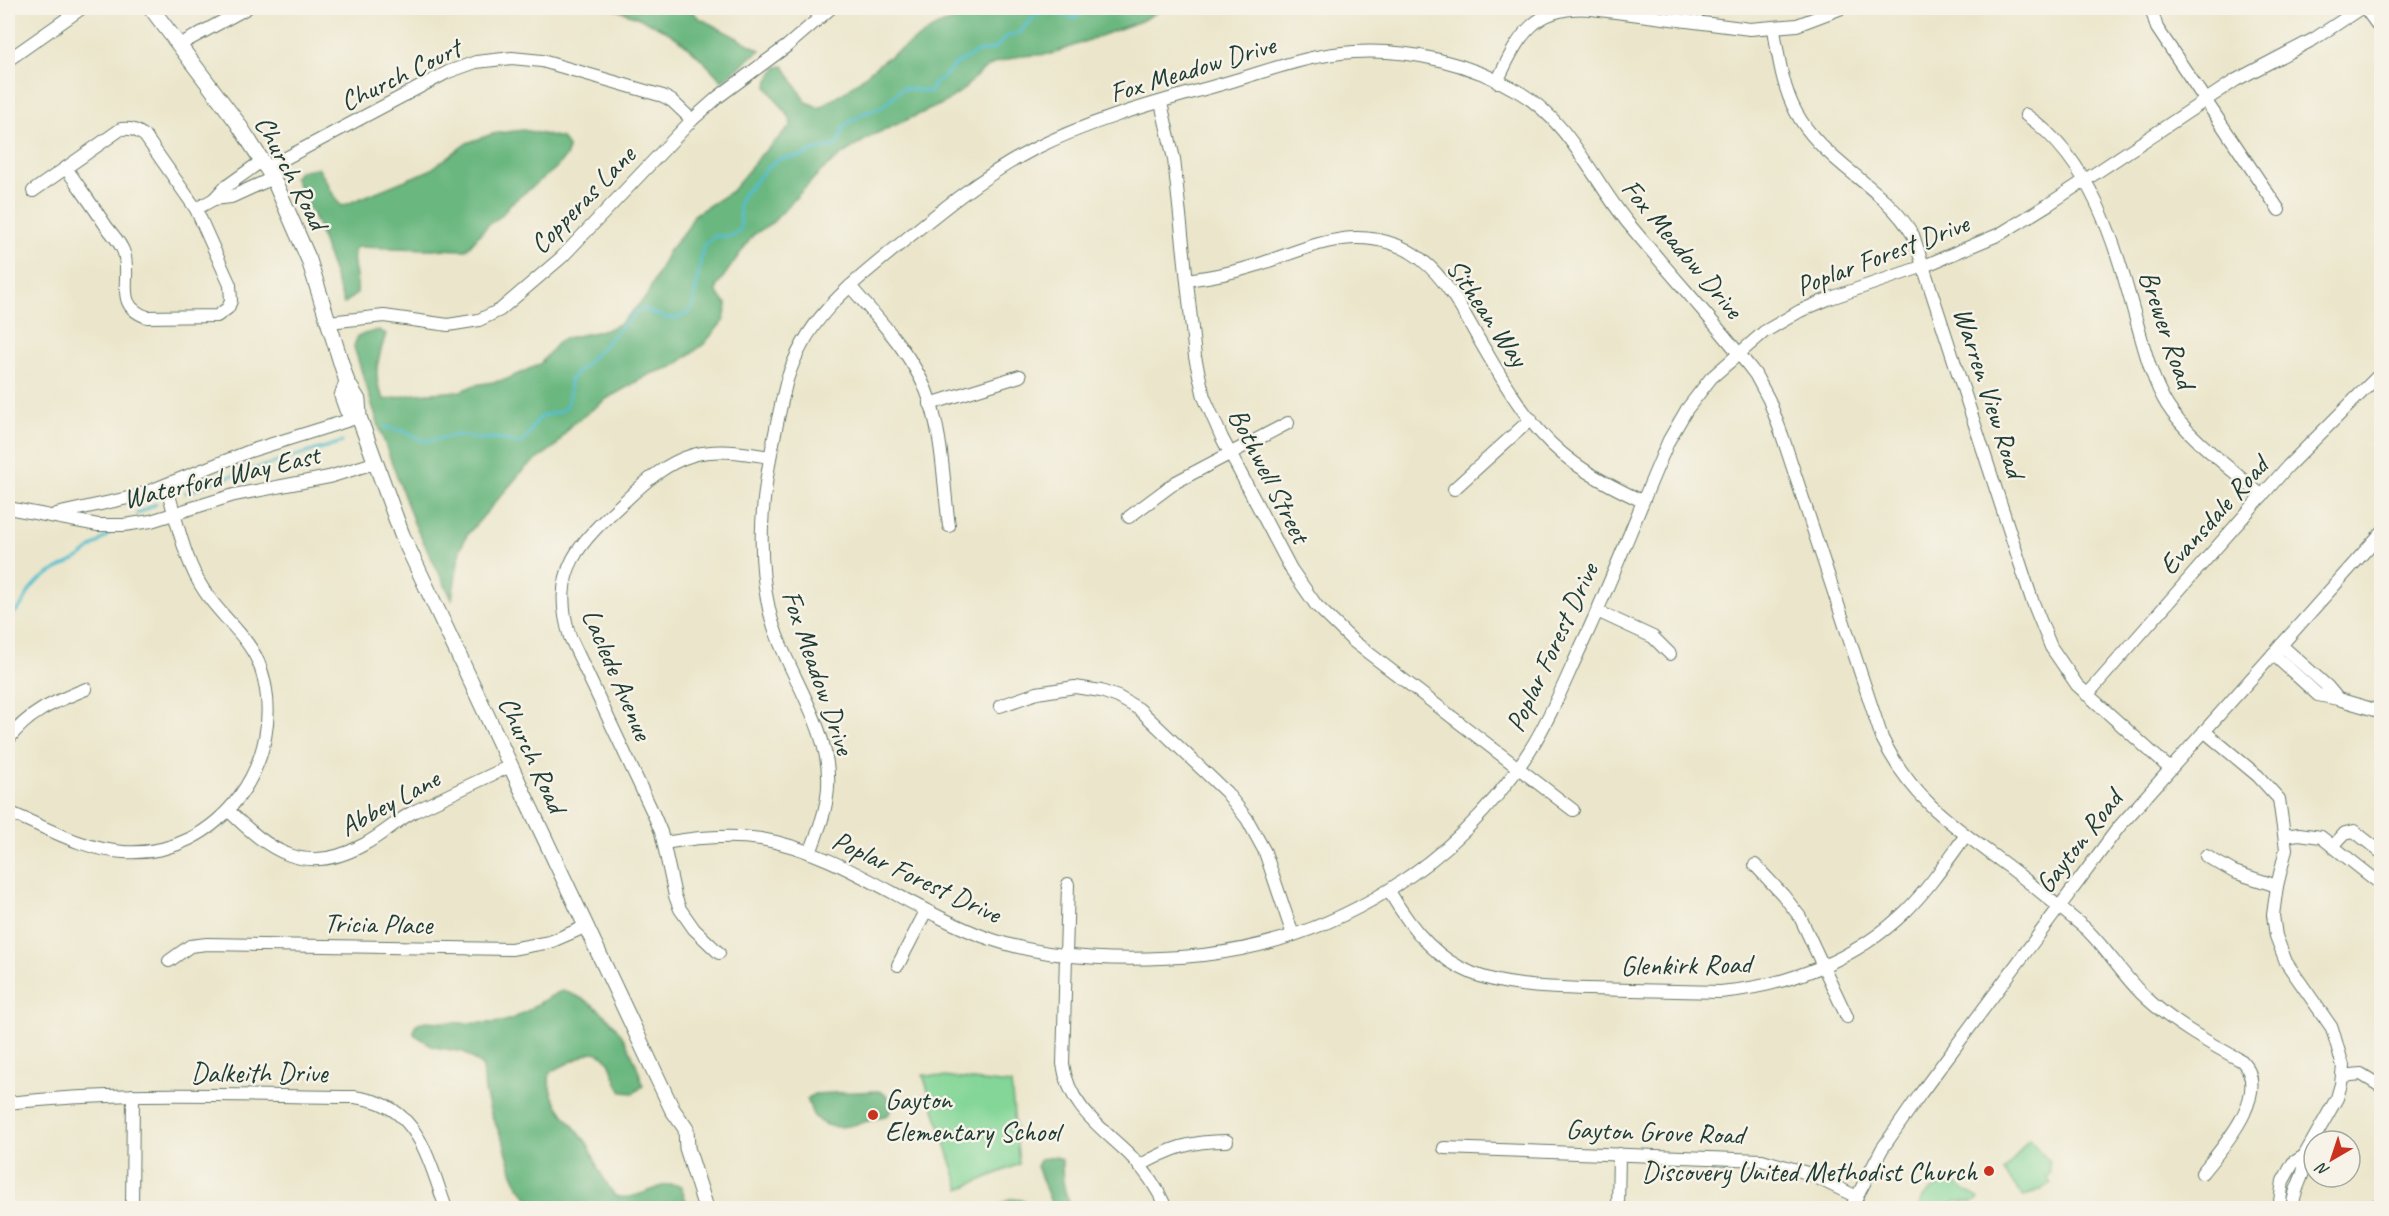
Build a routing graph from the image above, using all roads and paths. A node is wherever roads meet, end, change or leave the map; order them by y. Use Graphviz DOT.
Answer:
graph roads {
  1 [pos="82,8"];
  2 [pos="151,8"];
  3 [pos="247,8"];
  4 [pos="831,8"];
  5 [pos="1842,8"];
  6 [pos="2151,8"];
  7 [pos="2363,8"];
  8 [pos="817,12"];
  9 [pos="1774,29"];
  10 [pos="2382,31"];
  11 [pos="179,45"];
  12 [pos="8,60"];
  13 [pos="1497,81"];
  14 [pos="2205,100"];
  15 [pos="1161,103"];
  16 [pos="2026,115"];
  17 [pos="692,120"];
  18 [pos="66,168"];
  19 [pos="268,169"];
  20 [pos="2084,181"];
  21 [pos="33,191"];
  22 [pos="214,199"];
  23 [pos="196,209"];
  24 [pos="2279,210"];
  25 [pos="1924,266"];
  26 [pos="1187,280"];
  27 [pos="850,286"];
  28 [pos="329,322"];
  29 [pos="1738,352"];
  30 [pos="2382,372"];
  31 [pos="1020,376"];
  32 [pos="930,404"];
  33 [pos="359,417"];
  34 [pos="1530,419"];
  35 [pos="1288,423"];
  36 [pos="1230,453"];
  37 [pos="770,457"];
  38 [pos="374,463"];
  39 [pos="166,485"];
  40 [pos="1454,489"];
  41 [pos="2262,496"];
  42 [pos="1642,501"];
  43 [pos="8,508"];
  44 [pos="175,513"];
  45 [pos="49,515"];
  46 [pos="1129,517"];
  47 [pos="949,526"];
  48 [pos="2382,532"];
  49 [pos="1597,611"];
  50 [pos="2277,650"];
  51 [pos="1670,654"];
  52 [pos="86,689"];
  53 [pos="2087,694"];
  54 [pos="1000,706"];
  55 [pos="2382,712"];
  56 [pos="2204,731"];
  57 [pos="8,740"];
  58 [pos="510,766"];
  59 [pos="1518,768"];
  60 [pos="2169,768"];
  61 [pos="1573,810"];
  62 [pos="229,811"];
  63 [pos="8,812"];
  64 [pos="1966,836"];
  65 [pos="2285,836"];
  66 [pos="664,843"];
  67 [pos="2333,846"];
  68 [pos="810,852"];
  69 [pos="2382,853"];
  70 [pos="2206,856"];
  71 [pos="1755,865"];
  72 [pos="2380,882"];
  73 [pos="1068,884"];
  74 [pos="2277,886"];
  75 [pos="1389,891"];
  76 [pos="2058,906"];
  77 [pos="926,911"];
  78 [pos="587,926"];
  79 [pos="1293,934"];
  80 [pos="719,953"];
  81 [pos="1066,954"];
  82 [pos="169,961"];
  83 [pos="898,965"];
  84 [pos="1823,965"];
  85 [pos="1847,1017"];
  86 [pos="2342,1076"];
  87 [pos="2382,1088"];
  88 [pos="133,1095"];
  89 [pos="8,1103"];
  90 [pos="2319,1129"];
  91 [pos="1227,1141"];
  92 [pos="1444,1148"];
  93 [pos="1619,1154"];
  94 [pos="2302,1157"];
  95 [pos="1139,1166"];
  96 [pos="2202,1173"];
  97 [pos="2302,1175"];
  98 [pos="1854,1203"];
  99 [pos="2382,1206"];
  100 [pos="132,1209"];
  101 [pos="446,1209"];
  102 [pos="706,1209"];
  103 [pos="1166,1209"];
  104 [pos="1618,1209"];
  105 [pos="2279,1209"];
  106 [pos="2293,1209"];
  107 [pos="2374,1209"];
  1 -- 12 [label="street"];
  2 -- 11 [label="main road, Church Road"];
  3 -- 11 [label="street"];
  4 -- 8 [label="street, Copperas Lane"];
  5 -- 9 [label="street"];
  6 -- 14 [label="street"];
  7 -- 10 [label="street"];
  7 -- 14 [label="street, Poplar Forest Drive"];
  8 -- 17 [label="street, Copperas Lane"];
  9 -- 13 [label="street"];
  9 -- 25 [label="street, Warren View Road"];
  11 -- 19 [label="main road, Church Road"];
  13 -- 15 [label="street, Fox Meadow Drive"];
  13 -- 29 [label="street, Fox Meadow Drive"];
  14 -- 20 [label="street, Poplar Forest Drive"];
  14 -- 24 [label="street"];
  15 -- 26 [label="street, Bothwell Street"];
  15 -- 27 [label="street, Fox Meadow Drive"];
  16 -- 20 [label="street, Brewer Road"];
  17 -- 19 [label="street, Church Court"];
  17 -- 28 [label="street, Copperas Lane"];
  18 -- 21 [label="street"];
  18 -- 23 [label="street"];
  18 -- 23 [label="street"];
  19 -- 22 [label="street"];
  19 -- 22 [label="street"];
  19 -- 28 [label="main road, Church Road"];
  20 -- 25 [label="street, Poplar Forest Drive"];
  20 -- 41 [label="street, Brewer Road"];
  22 -- 23 [label="street"];
  25 -- 29 [label="street, Poplar Forest Drive"];
  25 -- 53 [label="street, Warren View Road"];
  26 -- 34 [label="street, Sithean Way"];
  26 -- 36 [label="street, Bothwell Street"];
  27 -- 32 [label="street"];
  27 -- 37 [label="street, Fox Meadow Drive"];
  28 -- 33 [label="main road, Church Road"];
  29 -- 42 [label="street, Poplar Forest Drive"];
  29 -- 64 [label="street, Fox Meadow Drive"];
  30 -- 41 [label="street, Evansdale Road"];
  31 -- 32 [label="street"];
  32 -- 47 [label="street"];
  33 -- 38 [label="main road, Church Road"];
  33 -- 39 [label="street"];
  34 -- 40 [label="street"];
  34 -- 42 [label="street, Sithean Way"];
  35 -- 36 [label="street"];
  36 -- 46 [label="street"];
  36 -- 59 [label="street, Bothwell Street"];
  37 -- 66 [label="street, Laclede Avenue"];
  37 -- 68 [label="street, Fox Meadow Drive"];
  38 -- 44 [label="street, Waterford Way East"];
  38 -- 58 [label="main road, Church Road"];
  39 -- 44 [label="street"];
  39 -- 45 [label="street"];
  41 -- 53 [label="street, Evansdale Road"];
  42 -- 49 [label="street, Poplar Forest Drive"];
  43 -- 45 [label="street, Waterford Way East"];
  44 -- 45 [label="street, Waterford Way East"];
  44 -- 62 [label="street"];
  48 -- 50 [label="street, Gayton Road"];
  49 -- 51 [label="street"];
  49 -- 59 [label="street, Poplar Forest Drive"];
  50 -- 55 [label="street"];
  50 -- 56 [label="street, Gayton Road"];
  52 -- 57 [label="street"];
  53 -- 60 [label="street, Warren View Road"];
  54 -- 79 [label="street"];
  56 -- 60 [label="street, Gayton Road"];
  56 -- 65 [label="street"];
  58 -- 62 [label="street, Abbey Lane"];
  58 -- 78 [label="main road, Church Road"];
  59 -- 61 [label="street, Bothwell Street"];
  59 -- 75 [label="street, Poplar Forest Drive"];
  60 -- 76 [label="street, Gayton Road"];
  62 -- 63 [label="street"];
  64 -- 76 [label="street, Fox Meadow Drive"];
  64 -- 84 [label="street, Glenkirk Road"];
  65 -- 67 [label="street"];
  65 -- 74 [label="street"];
  66 -- 68 [label="street, Poplar Forest Drive"];
  66 -- 80 [label="street, Laclede Avenue"];
  67 -- 69 [label="street"];
  67 -- 72 [label="street"];
  68 -- 77 [label="street, Poplar Forest Drive"];
  70 -- 74 [label="street"];
  71 -- 84 [label="street"];
  73 -- 81 [label="street"];
  74 -- 86 [label="street"];
  75 -- 79 [label="street, Poplar Forest Drive"];
  75 -- 84 [label="street, Glenkirk Road"];
  76 -- 96 [label="street, Fox Meadow Drive"];
  76 -- 98 [label="street, Gayton Road"];
  77 -- 81 [label="street, Poplar Forest Drive"];
  77 -- 83 [label="street"];
  78 -- 82 [label="street, Tricia Place"];
  78 -- 102 [label="main road, Church Road"];
  79 -- 81 [label="street, Poplar Forest Drive"];
  81 -- 95 [label="street"];
  84 -- 85 [label="street"];
  86 -- 87 [label="street"];
  86 -- 90 [label="street"];
  88 -- 89 [label="street, Dalkeith Drive"];
  88 -- 100 [label="street"];
  88 -- 101 [label="street, Dalkeith Drive"];
  91 -- 95 [label="street"];
  92 -- 93 [label="street, Gayton Grove Road"];
  93 -- 98 [label="street, Gayton Grove Road"];
  93 -- 104 [label="street"];
  94 -- 105 [label="street"];
  95 -- 103 [label="street"];
  97 -- 106 [label="street"];
  99 -- 107 [label="main road"];
}
